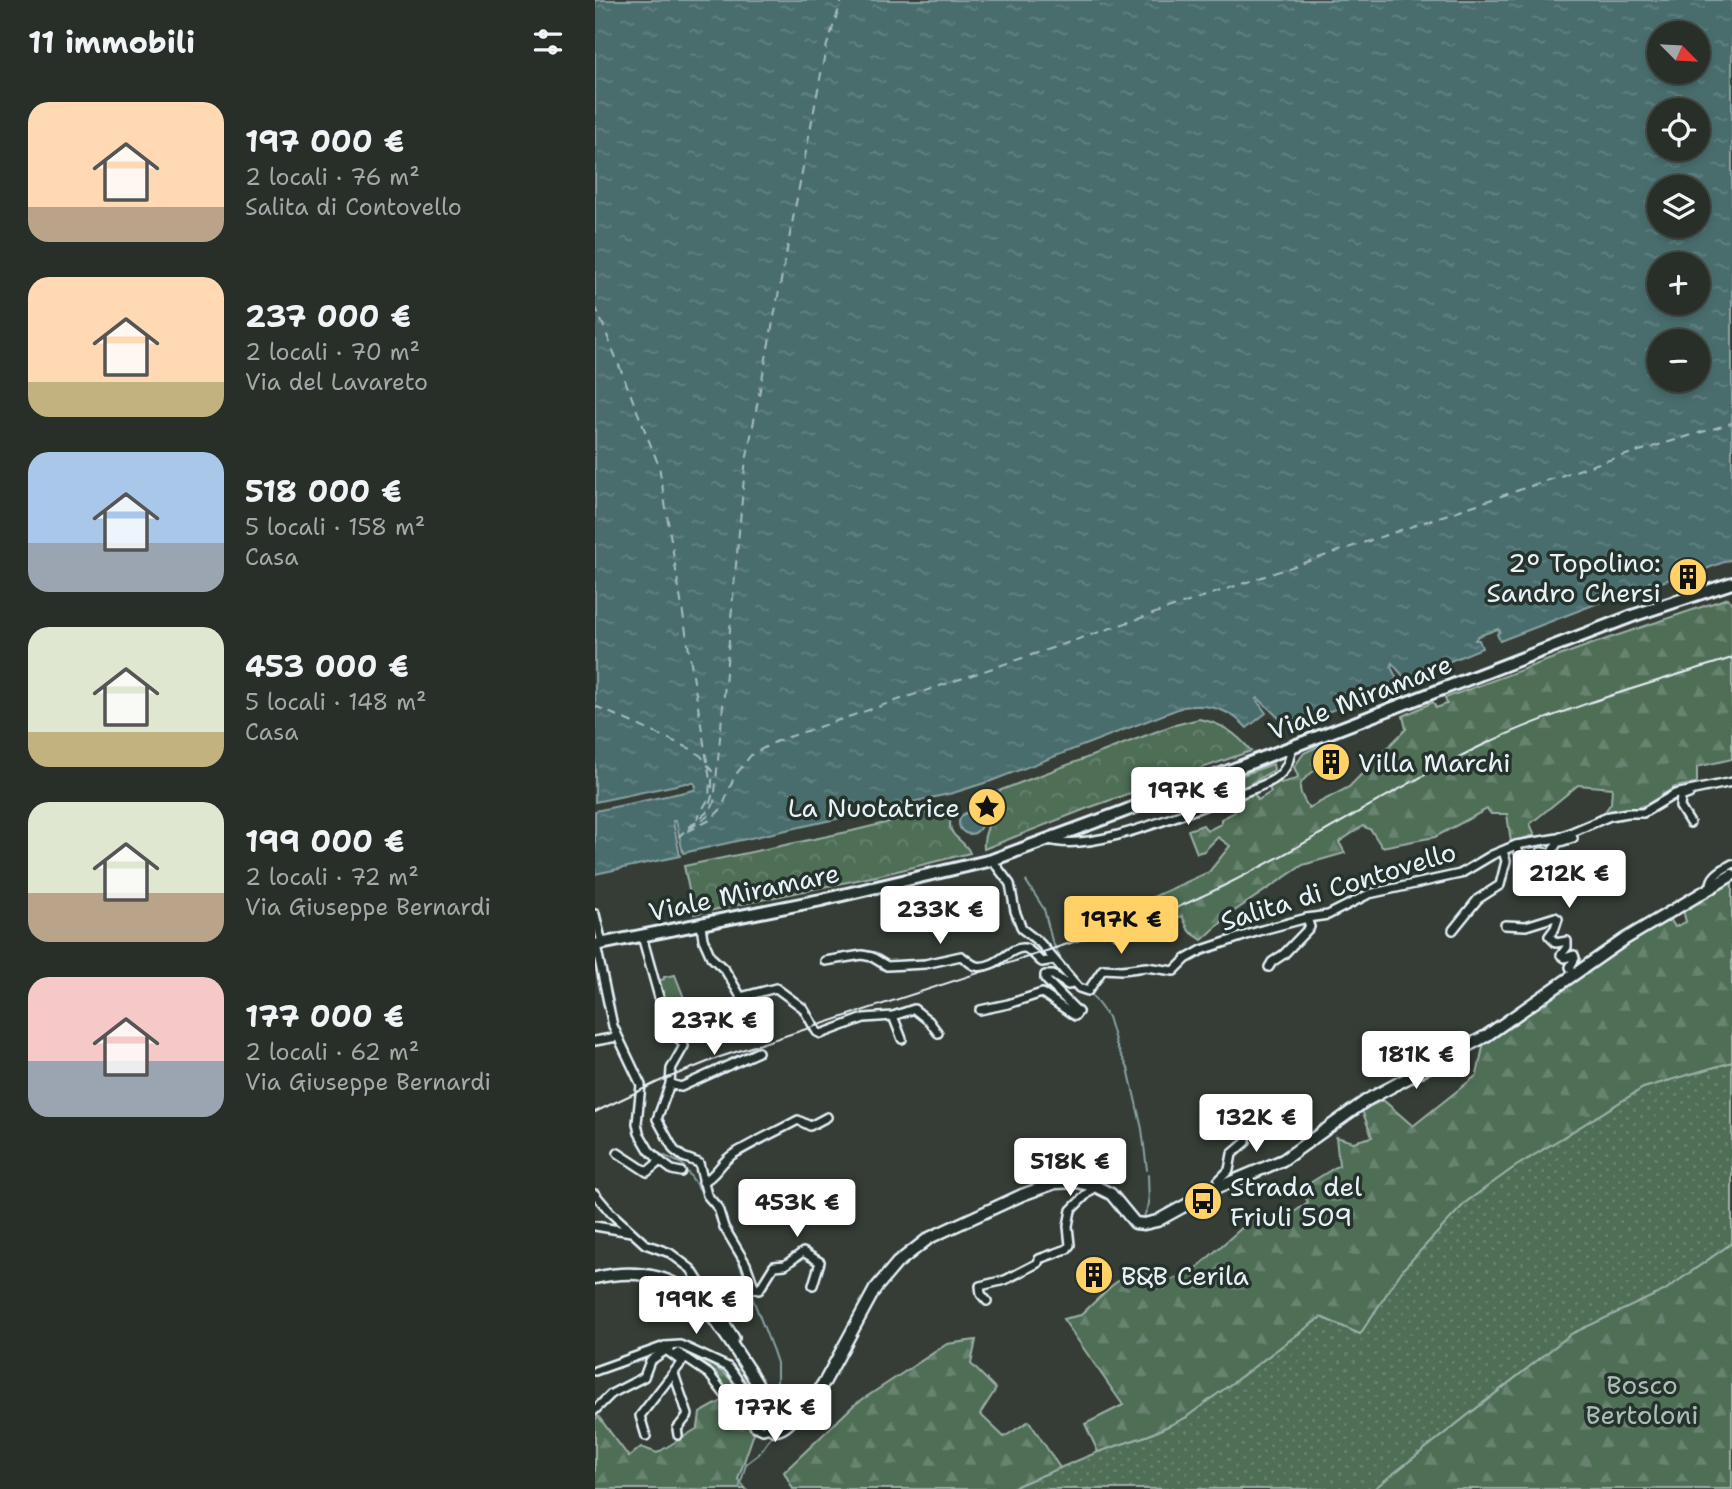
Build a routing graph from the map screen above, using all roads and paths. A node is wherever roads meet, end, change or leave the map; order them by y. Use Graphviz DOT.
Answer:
graph roads {
  1 [pos="1732,583"];
  2 [pos="1291,747"];
  3 [pos="1732,782"];
  4 [pos="1691,790"];
  5 [pos="1691,823"];
  6 [pos="1570,833"];
  7 [pos="1046,839"];
  8 [pos="1515,845"];
  9 [pos="1503,850"];
  10 [pos="992,860"];
  11 [pos="1732,864"];
  12 [pos="1578,871"];
  13 [pos="1732,875"];
  14 [pos="1536,880"];
  15 [pos="1711,887"];
  16 [pos="595,914"];
  17 [pos="1307,918"];
  18 [pos="701,925"];
  19 [pos="1506,925"];
  20 [pos="1453,930"];
  21 [pos="642,936"];
  22 [pos="598,944"];
  23 [pos="1054,960"];
  24 [pos="825,961"];
  25 [pos="1269,967"];
  26 [pos="1574,974"];
  27 [pos="1073,982"];
  28 [pos="980,1010"];
  29 [pos="893,1016"];
  30 [pos="938,1033"];
  31 [pos="617,1037"];
  32 [pos="902,1039"];
  33 [pos="595,1041"];
  34 [pos="758,1052"];
  35 [pos="670,1084"];
  36 [pos="827,1117"];
  37 [pos="1236,1124"];
  38 [pos="618,1153"];
  39 [pos="660,1161"];
  40 [pos="681,1172"];
  41 [pos="703,1182"];
  42 [pos="1095,1186"];
  43 [pos="1219,1187"];
  44 [pos="595,1194"];
  45 [pos="595,1226"];
  46 [pos="631,1232"];
  47 [pos="595,1278"];
  48 [pos="813,1285"];
  49 [pos="987,1301"];
  50 [pos="731,1344"];
  51 [pos="667,1347"];
  52 [pos="595,1371"];
  53 [pos="674,1374"];
  54 [pos="765,1395"];
  55 [pos="726,1396"];
  56 [pos="807,1402"];
  57 [pos="595,1410"];
  58 [pos="770,1428"];
  59 [pos="678,1435"];
  60 [pos="646,1436"];
  1 -- 2 [label="main road, Viale Miramare"];
  2 -- 7 [label="main road, Viale Miramare"];
  2 -- 7 [label="street"];
  3 -- 4 [label="street, Salita di Contovello"];
  4 -- 5 [label="street"];
  4 -- 6 [label="street, Salita di Contovello"];
  6 -- 8 [label="street, Salita di Contovello"];
  6 -- 12 [label="street"];
  7 -- 10 [label="main road, Viale Miramare"];
  8 -- 9 [label="street, Salita di Contovello"];
  8 -- 14 [label="street"];
  9 -- 17 [label="street, Salita di Contovello"];
  9 -- 20 [label="street"];
  10 -- 18 [label="main road, Viale Miramare"];
  10 -- 23 [label="street"];
  11 -- 15 [label="street"];
  13 -- 15 [label="main road"];
  15 -- 26 [label="main road"];
  16 -- 22 [label="street"];
  17 -- 25 [label="street"];
  17 -- 27 [label="street, Salita di Contovello"];
  18 -- 21 [label="main road, Viale Miramare"];
  18 -- 29 [label="street"];
  19 -- 26 [label="street"];
  21 -- 22 [label="main road, Viale Miramare"];
  21 -- 35 [label="street"];
  22 -- 31 [label="street"];
  23 -- 24 [label="street"];
  23 -- 27 [label="street"];
  26 -- 43 [label="main road"];
  27 -- 28 [label="street"];
  29 -- 30 [label="street"];
  29 -- 32 [label="street"];
  31 -- 33 [label="street"];
  31 -- 39 [label="street"];
  34 -- 35 [label="street"];
  35 -- 41 [label="street"];
  36 -- 41 [label="street"];
  37 -- 43 [label="street"];
  38 -- 39 [label="street"];
  39 -- 40 [label="street"];
  41 -- 48 [label="street"];
  42 -- 43 [label="main road"];
  42 -- 49 [label="street"];
  42 -- 56 [label="main road"];
  44 -- 46 [label="street"];
  45 -- 46 [label="street"];
  46 -- 50 [label="street"];
  47 -- 50 [label="main road"];
  50 -- 54 [label="main road"];
  51 -- 52 [label="street"];
  51 -- 53 [label="street"];
  51 -- 55 [label="street"];
  51 -- 57 [label="street"];
  51 -- 58 [label="street"];
  53 -- 59 [label="street"];
  53 -- 60 [label="street"];
  54 -- 56 [label="main road"];
  54 -- 58 [label="street"];
  56 -- 58 [label="street"];
}
